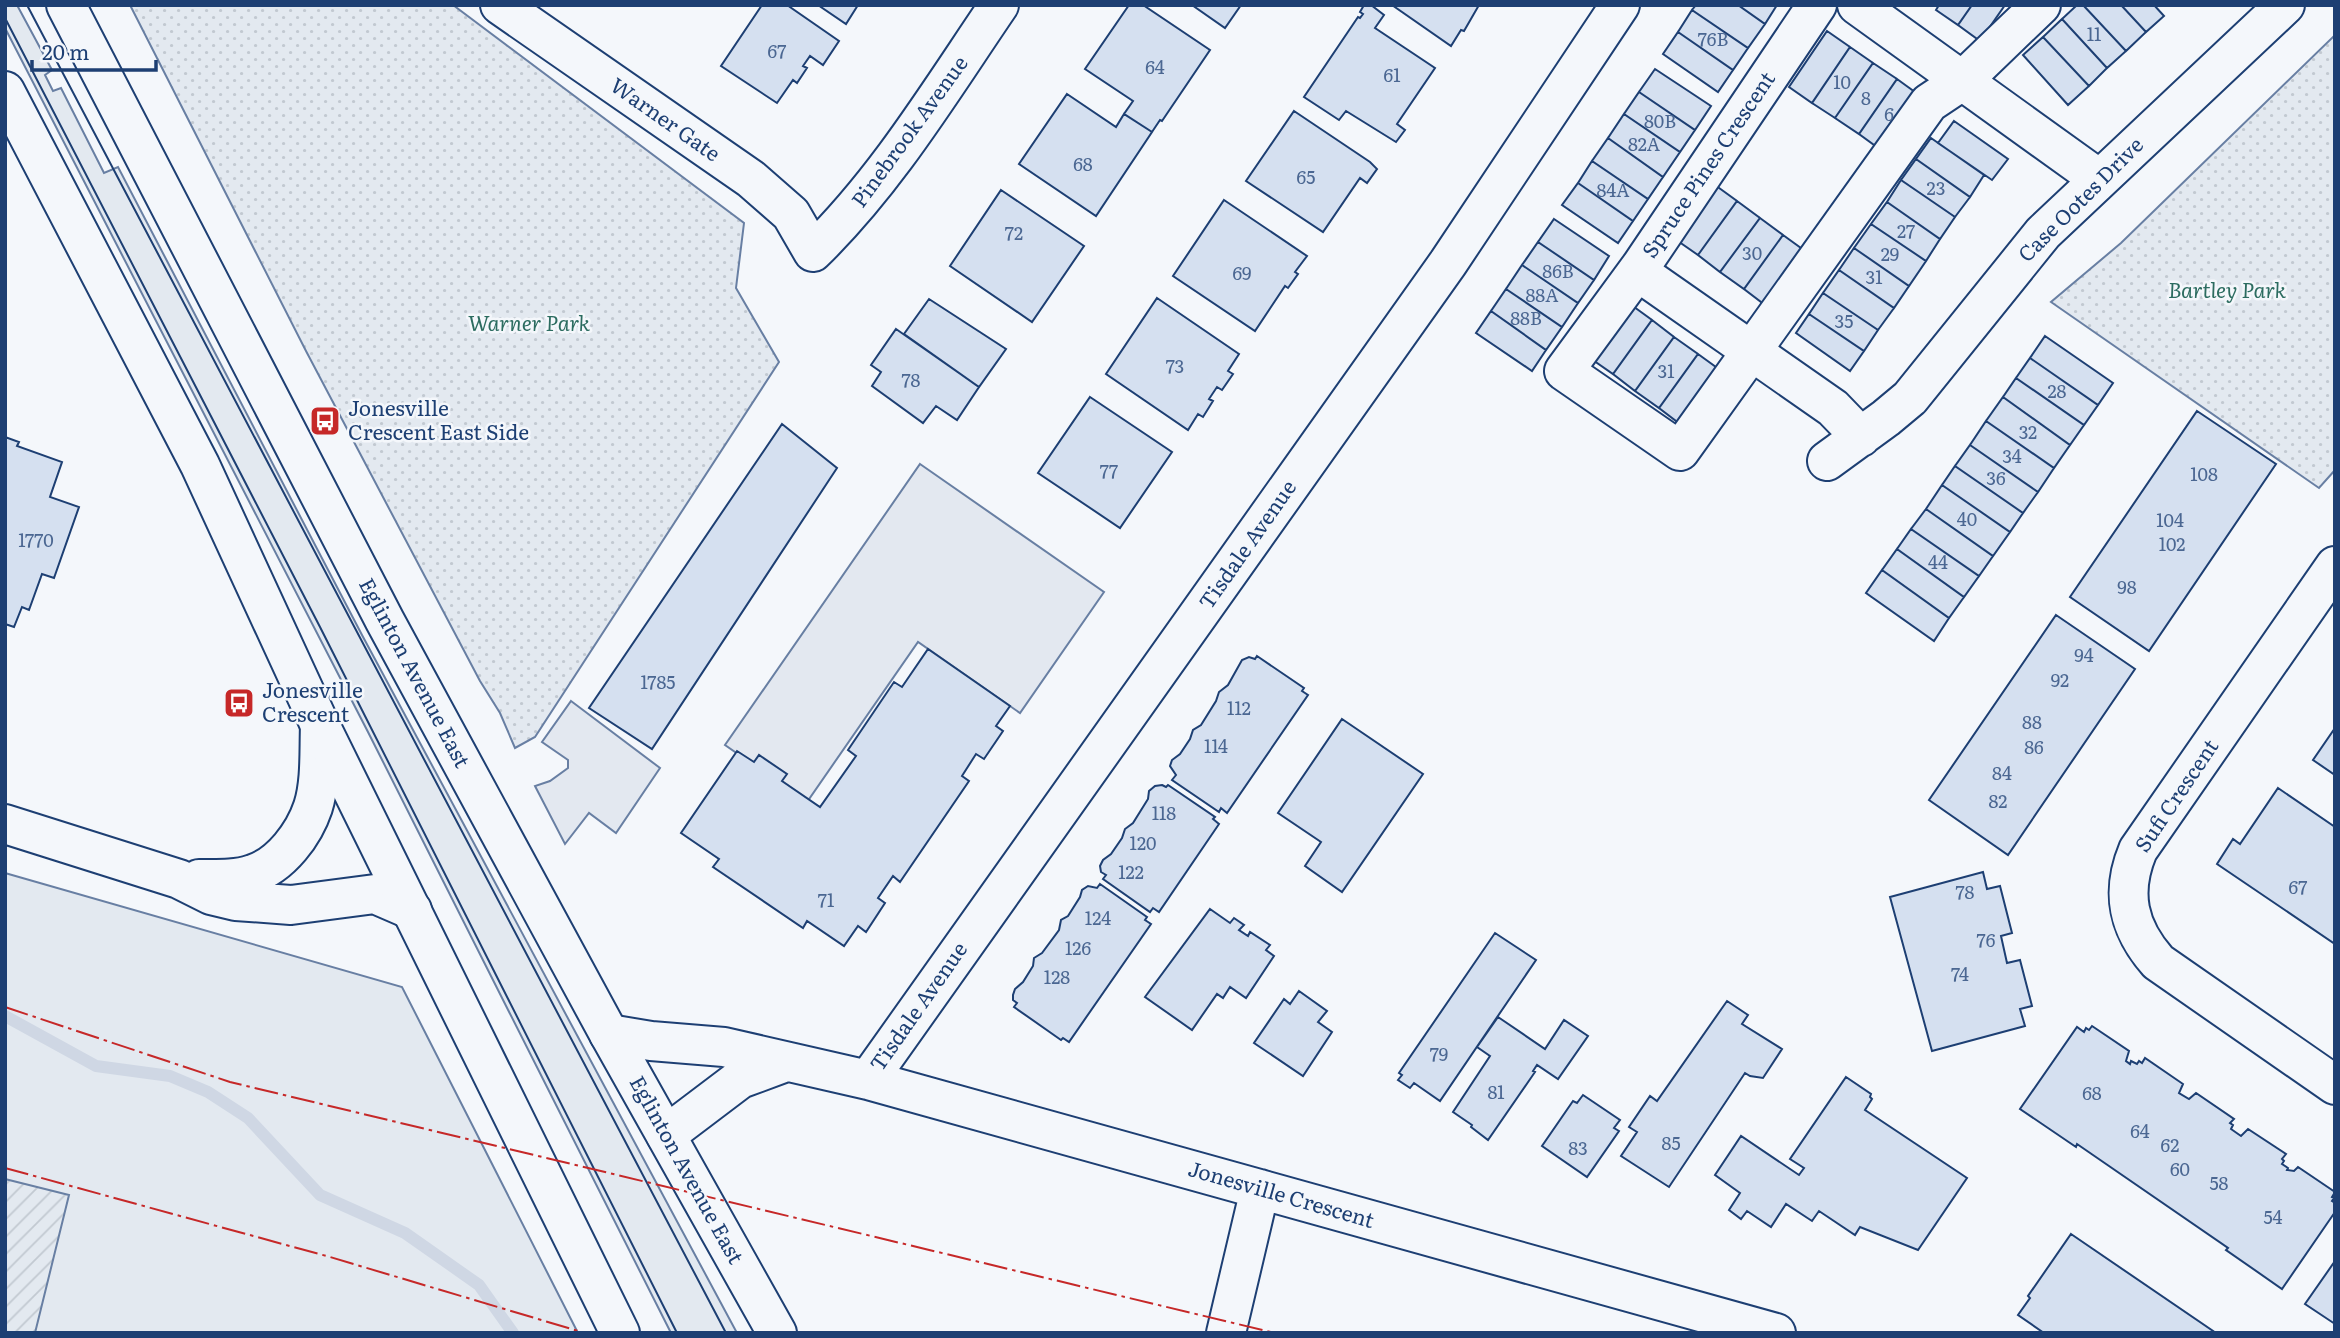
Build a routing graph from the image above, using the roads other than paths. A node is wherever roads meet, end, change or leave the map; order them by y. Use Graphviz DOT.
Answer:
graph roads {
  1 [pos="66,5"];
  2 [pos="500,5"];
  3 [pos="999,5"];
  4 [pos="1620,5"];
  5 [pos="1817,5"];
  6 [pos="1857,5"];
  7 [pos="2041,5"];
  8 [pos="2285,5"];
  9 [pos="1962,81"];
  10 [pos="5,91"];
  11 [pos="2099,179"];
  12 [pos="813,252"];
  13 [pos="1641,266"];
  14 [pos="1751,350"];
  15 [pos="1861,437"];
  16 [pos="1827,461"];
  17 [pos="2335,566"];
  18 [pos="320,725"];
  19 [pos="5,824"];
  20 [pos="179,878"];
  21 [pos="412,910"];
  22 [pos="609,1034"];
  23 [pos="786,1062"];
  24 [pos="868,1080"];
  25 [pos="2335,1085"];
  26 [pos="666,1135"];
  27 [pos="1260,1189"];
  28 [pos="620,1333"];
  29 [pos="777,1333"];
  30 [pos="1226,1333"];
  31 [pos="1776,1333"];
  1 -- 22 [label="street, Eglinton Avenue East"];
  2 -- 12 [label="street, Warner Gate"];
  3 -- 12 [label="street, Pinebrook Avenue"];
  4 -- 24 [label="street, Tisdale Avenue"];
  5 -- 13 [label="street, Spruce Pines Crescent"];
  6 -- 9 [label="street"];
  7 -- 9 [label="street"];
  8 -- 11 [label="street, Case Ootes Drive"];
  9 -- 11 [label="street"];
  9 -- 14 [label="street"];
  10 -- 18 [label="street"];
  11 -- 15 [label="street, Case Ootes Drive"];
  13 -- 14 [label="street, Spruce Pines Crescent"];
  13 -- 14 [label="street"];
  14 -- 15 [label="street, Spruce Pines Crescent"];
  15 -- 16 [label="street, Case Ootes Drive"];
  17 -- 25 [label="street, Sufi Crescent"];
  18 -- 20 [label="street"];
  18 -- 21 [label="street"];
  19 -- 20 [label="street"];
  20 -- 21 [label="street"];
  21 -- 28 [label="street"];
  22 -- 23 [label="street, Jonesville Crescent"];
  22 -- 26 [label="street, Eglinton Avenue East"];
  23 -- 24 [label="street, Jonesville Crescent"];
  23 -- 26 [label="street"];
  24 -- 27 [label="street, Jonesville Crescent"];
  26 -- 29 [label="street, Eglinton Avenue East"];
  27 -- 30 [label="street"];
  27 -- 31 [label="street, Jonesville Crescent"];
}
